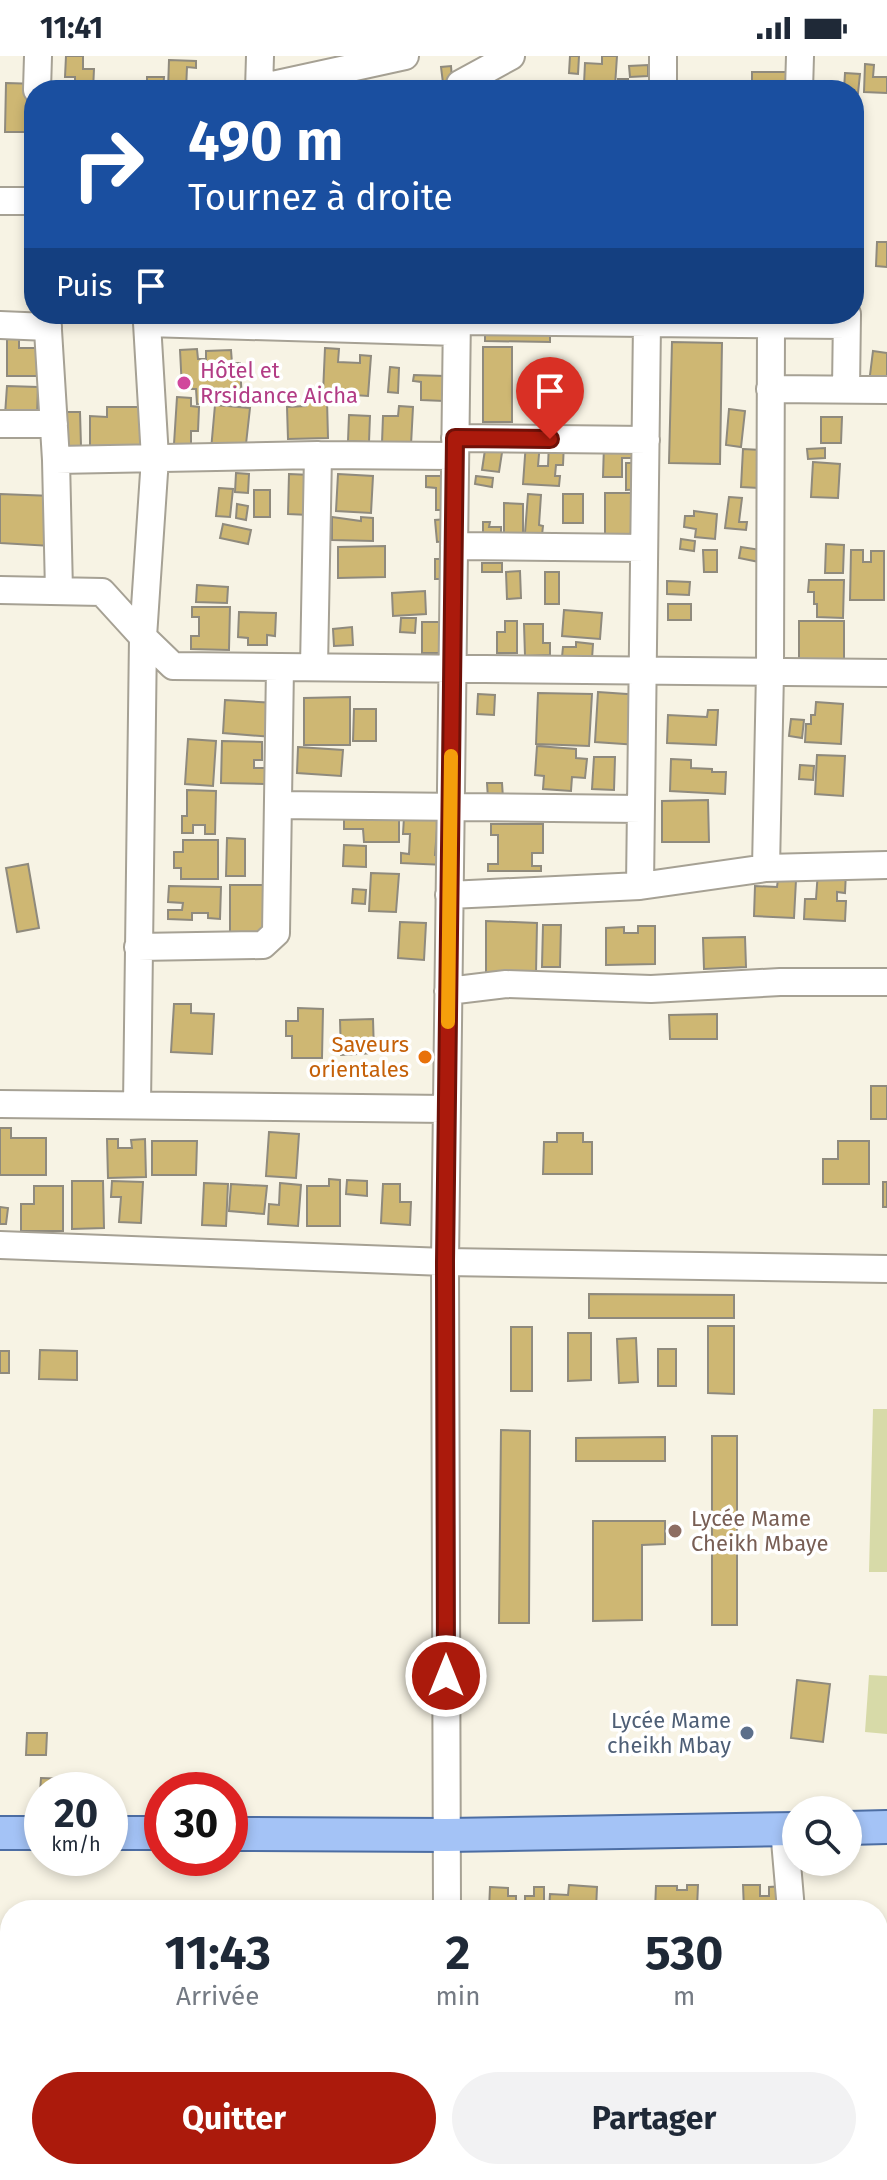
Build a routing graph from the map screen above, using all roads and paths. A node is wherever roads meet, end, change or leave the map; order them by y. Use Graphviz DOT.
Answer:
graph roads {
  1 [pos="38,56"];
  2 [pos="260,56"];
  3 [pos="405,56"];
  4 [pos="460,56"];
  5 [pos="511,56"];
  6 [pos="663,56"];
  7 [pos="800,56"];
  8 [pos="325,65"];
  9 [pos="37,80"];
  10 [pos="259,80"];
  11 [pos="284,80"];
  12 [pos="460,80"];
  13 [pos="472,80"];
  14 [pos="663,80"];
  15 [pos="799,80"];
  16 [pos="0,201"];
  17 [pos="24,201"];
  18 [pos="24,322"];
  19 [pos="47,324"];
  20 [pos="147,324"];
  21 [pos="457,324"];
  22 [pos="647,324"];
  23 [pos="709,324"];
  24 [pos="786,324"];
  25 [pos="846,324"];
  26 [pos="0,325"];
  27 [pos="771,325"];
  28 [pos="770,389"];
  29 [pos="846,389"];
  30 [pos="887,390"];
  31 [pos="0,424"];
  32 [pos="54,424"];
  33 [pos="646,440"];
  34 [pos="455,447"];
  35 [pos="318,455"];
  36 [pos="155,458"];
  37 [pos="56,460"];
  38 [pos="454,546"];
  39 [pos="644,548"];
  40 [pos="0,590"];
  41 [pos="59,591"];
  42 [pos="143,637"];
  43 [pos="280,667"];
  44 [pos="314,667"];
  45 [pos="452,669"];
  46 [pos="643,671"];
  47 [pos="770,672"];
  48 [pos="887,673"];
  49 [pos="278,805"];
  50 [pos="450,807"];
  51 [pos="641,809"];
  52 [pos="887,865"];
  53 [pos="766,868"];
  54 [pos="640,886"];
  55 [pos="449,895"];
  56 [pos="138,947"];
  57 [pos="887,982"];
  58 [pos="448,991"];
  59 [pos="0,1104"];
  60 [pos="137,1105"];
  61 [pos="446,1109"];
  62 [pos="0,1245"];
  63 [pos="445,1262"];
  64 [pos="887,1269"];
  65 [pos="887,1827"];
  66 [pos="862,1828"];
  67 [pos="782,1829"];
  68 [pos="0,1833"];
  69 [pos="24,1833"];
  70 [pos="248,1834"];
  71 [pos="447,1835"];
  72 [pos="791,1876"];
  73 [pos="447,1900"];
  74 [pos="791,1900"];
  1 -- 9 [label="street"];
  2 -- 10 [label="street"];
  3 -- 8 [label="street"];
  4 -- 12 [label="street"];
  5 -- 13 [label="street"];
  6 -- 14 [label="street"];
  7 -- 15 [label="street"];
  8 -- 11 [label="street"];
  16 -- 17 [label="street"];
  18 -- 26 [label="street"];
  19 -- 32 [label="street"];
  20 -- 36 [label="street"];
  21 -- 34 [label="street"];
  22 -- 33 [label="street"];
  23 -- 27 [label="street"];
  24 -- 27 [label="street"];
  25 -- 29 [label="street"];
  27 -- 28 [label="street"];
  28 -- 29 [label="street"];
  28 -- 47 [label="street"];
  29 -- 30 [label="street"];
  31 -- 32 [label="street"];
  32 -- 37 [label="street"];
  33 -- 34 [label="street"];
  33 -- 39 [label="street"];
  34 -- 35 [label="street"];
  34 -- 38 [label="street"];
  35 -- 36 [label="street"];
  35 -- 44 [label="street"];
  36 -- 37 [label="street"];
  36 -- 42 [label="street"];
  37 -- 41 [label="street"];
  38 -- 39 [label="street"];
  38 -- 45 [label="street"];
  39 -- 46 [label="street"];
  40 -- 41 [label="street"];
  41 -- 42 [label="street"];
  42 -- 43 [label="street"];
  42 -- 56 [label="street"];
  43 -- 44 [label="street"];
  43 -- 49 [label="street"];
  44 -- 45 [label="street"];
  45 -- 46 [label="street"];
  45 -- 50 [label="street"];
  46 -- 47 [label="street"];
  46 -- 51 [label="street"];
  47 -- 48 [label="street"];
  47 -- 53 [label="street"];
  49 -- 50 [label="street"];
  49 -- 56 [label="street"];
  50 -- 51 [label="street"];
  50 -- 55 [label="street"];
  51 -- 54 [label="street"];
  52 -- 53 [label="street"];
  53 -- 54 [label="street"];
  54 -- 55 [label="street"];
  55 -- 58 [label="street"];
  56 -- 60 [label="street"];
  57 -- 58 [label="street"];
  58 -- 61 [label="street"];
  59 -- 60 [label="street"];
  60 -- 61 [label="street"];
  61 -- 63 [label="street"];
  62 -- 63 [label="street"];
  63 -- 64 [label="street"];
  63 -- 71 [label="street"];
  65 -- 66 [label="main road"];
  67 -- 71 [label="main road"];
  68 -- 69 [label="main road"];
  70 -- 71 [label="main road"];
  71 -- 73 [label="street"];
  72 -- 74 [label="street"];
}
